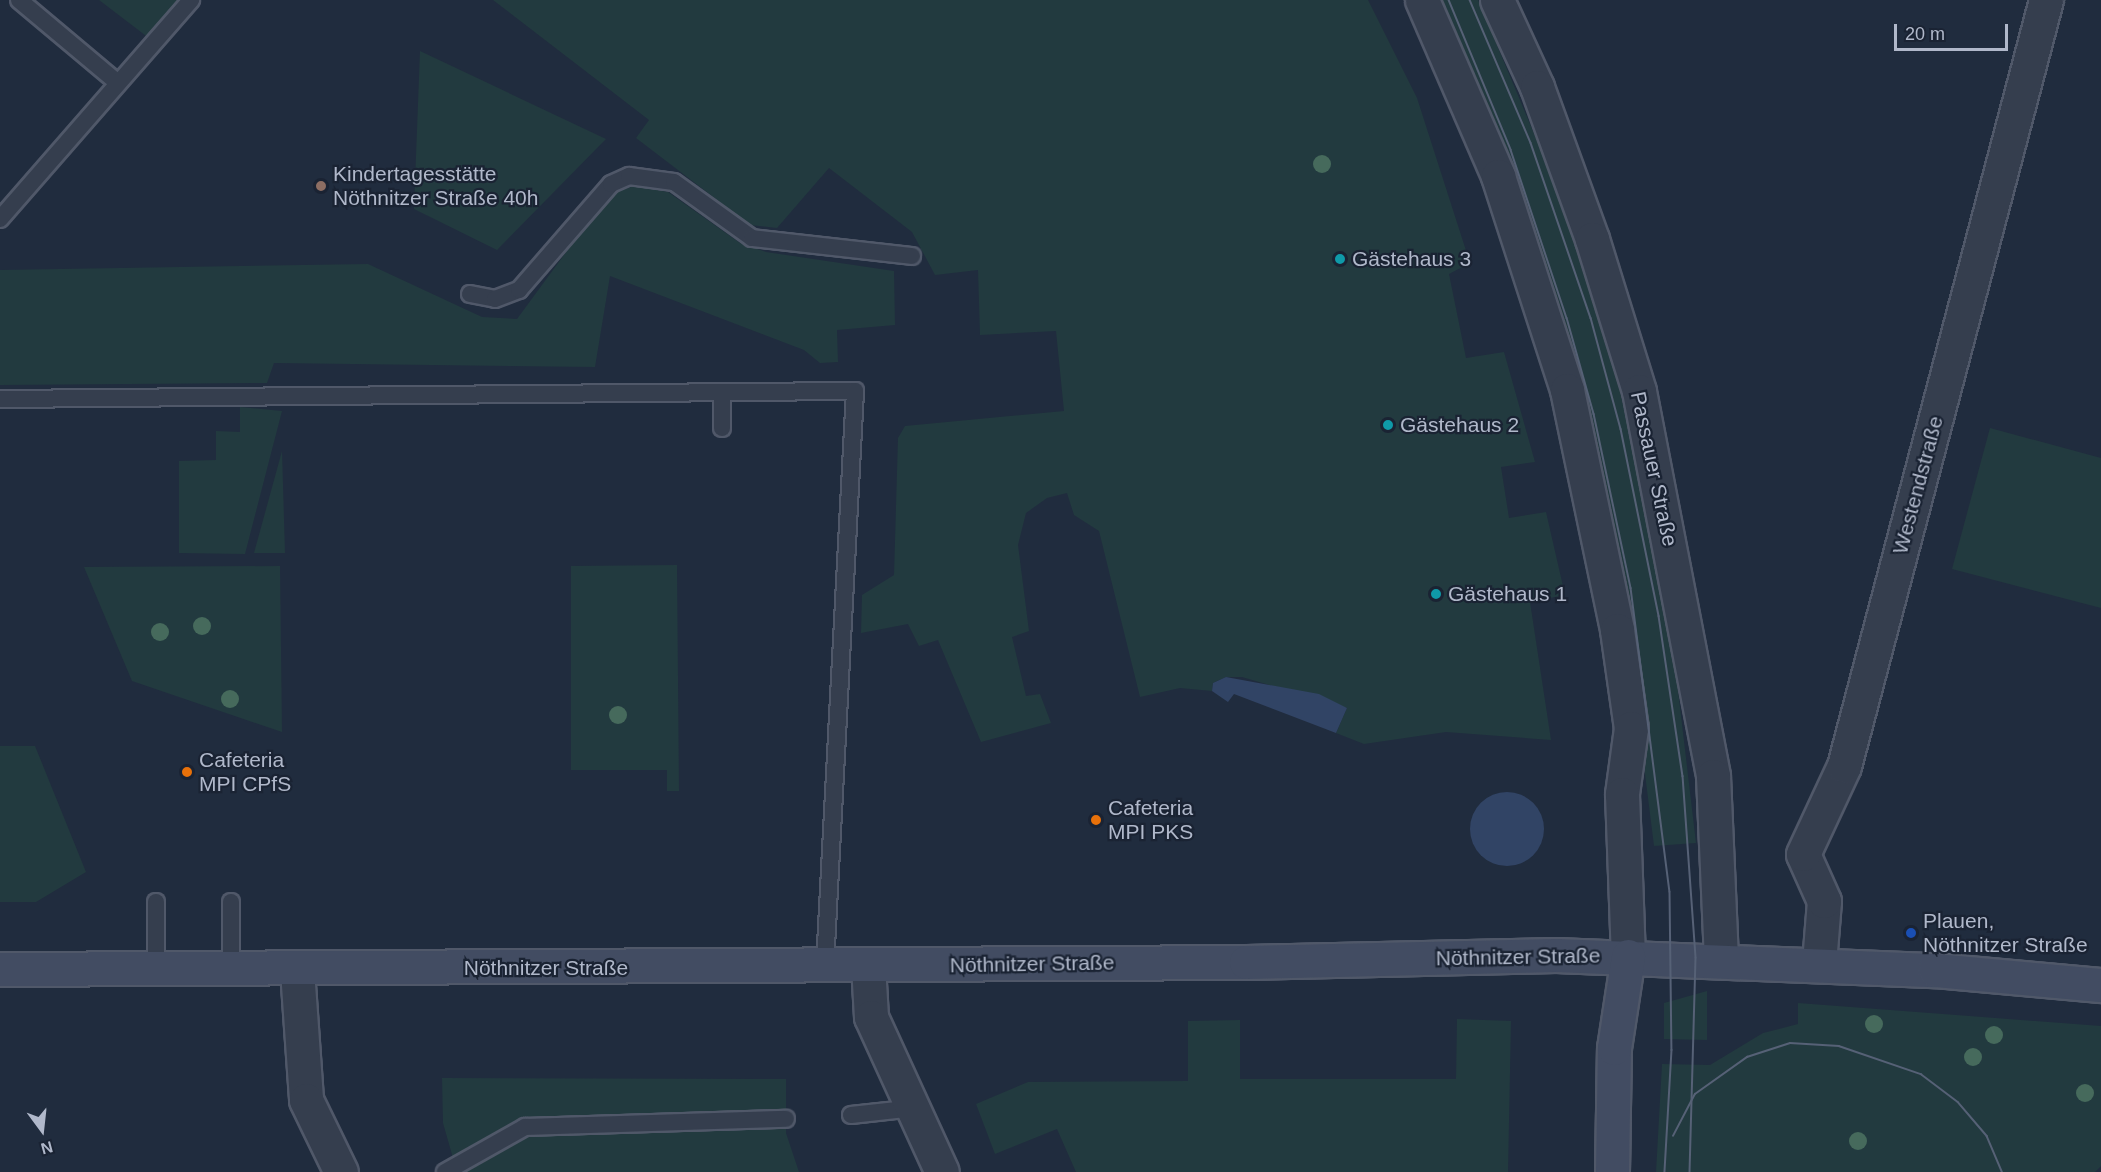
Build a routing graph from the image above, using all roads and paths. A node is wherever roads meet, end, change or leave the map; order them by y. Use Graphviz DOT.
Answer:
graph roads {
  1 [pos="19,0"];
  2 [pos="190,0"];
  3 [pos="1422,0"];
  4 [pos="1497,0"];
  5 [pos="2046,0"];
  6 [pos="118,83"];
  7 [pos="0,219"];
  8 [pos="912,256"];
  9 [pos="470,294"];
  10 [pos="722,392"];
  11 [pos="0,399"];
  12 [pos="722,428"];
  13 [pos="156,902"];
  14 [pos="231,902"];
  15 [pos="1628,956"];
  16 [pos="1721,960"];
  17 [pos="1819,963"];
  18 [pos="825,965"];
  19 [pos="868,965"];
  20 [pos="0,969"];
  21 [pos="156,970"];
  22 [pos="231,970"];
  23 [pos="297,970"];
  24 [pos="2101,985"];
  25 [pos="914,1108"];
  26 [pos="851,1115"];
  27 [pos="786,1119"];
  28 [pos="341,1172"];
  29 [pos="445,1172"];
  30 [pos="942,1172"];
  31 [pos="1612,1172"];
  1 -- 6 [label="lane"];
  2 -- 6 [label="lane"];
  3 -- 15 [label="street"];
  4 -- 16 [label="street, Passauer Straße"];
  5 -- 17 [label="street, Westendstraße"];
  6 -- 7 [label="lane"];
  8 -- 9 [label="lane"];
  10 -- 11 [label="lane"];
  10 -- 12 [label="lane"];
  10 -- 18 [label="lane"];
  13 -- 21 [label="lane"];
  14 -- 22 [label="lane"];
  15 -- 16 [label="street, Nöthnitzer Straße"];
  15 -- 19 [label="street, Nöthnitzer Straße"];
  15 -- 31 [label="street"];
  16 -- 17 [label="street, Nöthnitzer Straße"];
  17 -- 24 [label="street, Nöthnitzer Straße"];
  18 -- 19 [label="street, Nöthnitzer Straße"];
  18 -- 23 [label="street, Nöthnitzer Straße"];
  19 -- 25 [label="street"];
  20 -- 21 [label="street, Nöthnitzer Straße"];
  21 -- 22 [label="street, Nöthnitzer Straße"];
  22 -- 23 [label="street, Nöthnitzer Straße"];
  23 -- 28 [label="street"];
  25 -- 26 [label="lane"];
  25 -- 30 [label="street"];
  27 -- 29 [label="lane"];
}
